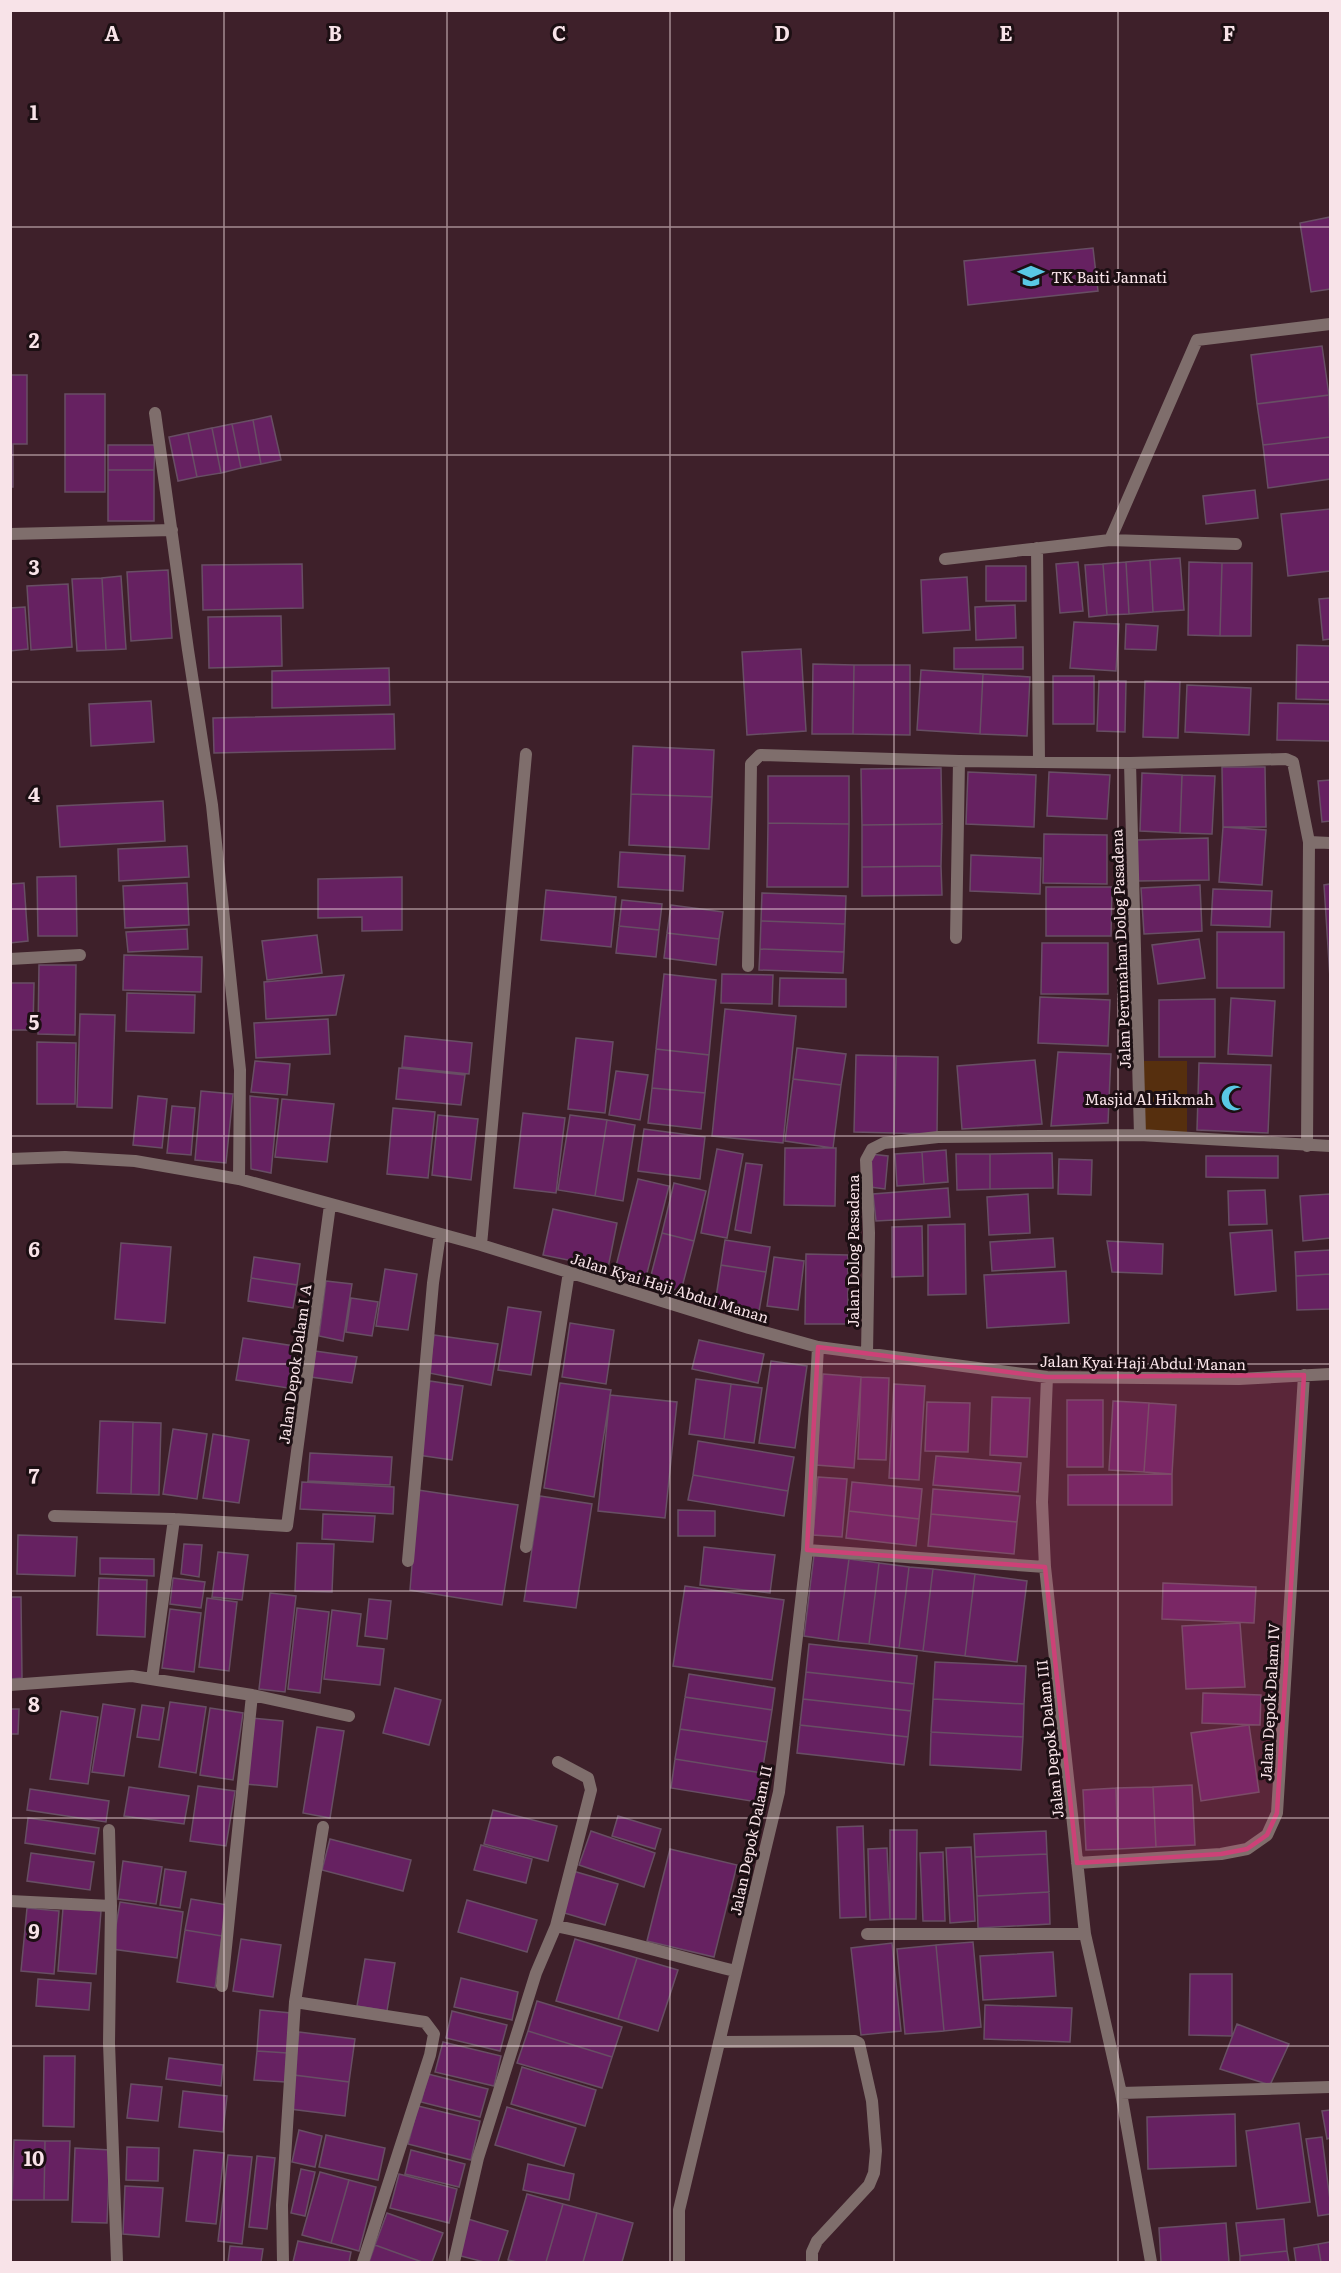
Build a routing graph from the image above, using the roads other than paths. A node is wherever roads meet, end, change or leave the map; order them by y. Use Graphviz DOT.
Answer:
graph roads {
  1 [pos="1330,324"];
  2 [pos="155,413"];
  3 [pos="172,530"];
  4 [pos="10,534"];
  5 [pos="1110,540"];
  6 [pos="1236,544"];
  7 [pos="1037,548"];
  8 [pos="945,559"];
  9 [pos="526,754"];
  10 [pos="959,761"];
  11 [pos="1039,762"];
  12 [pos="1130,763"];
  13 [pos="1309,842"];
  14 [pos="1330,843"];
  15 [pos="956,938"];
  16 [pos="80,955"];
  17 [pos="10,958"];
  18 [pos="748,966"];
  19 [pos="1140,1135"];
  20 [pos="1307,1146"];
  21 [pos="1330,1146"];
  22 [pos="10,1160"];
  23 [pos="240,1179"];
  24 [pos="330,1205"];
  25 [pos="440,1234"];
  26 [pos="481,1245"];
  27 [pos="569,1272"];
  28 [pos="818,1347"];
  29 [pos="867,1354"];
  30 [pos="1330,1374"];
  31 [pos="1304,1375"];
  32 [pos="1047,1377"];
  33 [pos="54,1516"];
  34 [pos="174,1519"];
  35 [pos="526,1547"];
  36 [pos="807,1550"];
  37 [pos="408,1561"];
  38 [pos="1045,1567"];
  39 [pos="152,1679"];
  40 [pos="10,1685"];
  41 [pos="252,1695"];
  42 [pos="349,1716"];
  43 [pos="558,1762"];
  44 [pos="323,1827"];
  45 [pos="110,1830"];
  46 [pos="1077,1863"];
  47 [pos="10,1901"];
  48 [pos="111,1906"];
  49 [pos="556,1926"];
  50 [pos="867,1934"];
  51 [pos="1085,1934"];
  52 [pos="735,1971"];
  53 [pos="222,1986"];
  54 [pos="295,2002"];
  55 [pos="719,2042"];
  56 [pos="1330,2087"];
  57 [pos="1120,2093"];
  58 [pos="117,2262"];
  59 [pos="283,2262"];
  60 [pos="363,2262"];
  61 [pos="454,2262"];
  62 [pos="679,2262"];
  63 [pos="812,2262"];
  64 [pos="1151,2262"];
  1 -- 5 [label="street"];
  2 -- 3 [label="street"];
  3 -- 4 [label="street"];
  3 -- 23 [label="street"];
  5 -- 6 [label="street"];
  5 -- 7 [label="street"];
  7 -- 8 [label="street"];
  7 -- 11 [label="street"];
  9 -- 26 [label="street"];
  10 -- 11 [label="street"];
  10 -- 15 [label="street"];
  10 -- 18 [label="street"];
  11 -- 12 [label="street"];
  12 -- 13 [label="street"];
  12 -- 19 [label="street, Jalan Perumahan Dolog Pasadena"];
  13 -- 14 [label="street"];
  13 -- 20 [label="street"];
  16 -- 17 [label="street"];
  19 -- 20 [label="street"];
  19 -- 29 [label="street, Jalan Dolog Pasadena"];
  20 -- 21 [label="street"];
  22 -- 23 [label="street, Jalan Kyai Haji Abdul Manan"];
  23 -- 24 [label="street, Jalan Kyai Haji Abdul Manan"];
  24 -- 25 [label="street, Jalan Kyai Haji Abdul Manan"];
  24 -- 34 [label="street, Jalan Depok Dalam I A"];
  25 -- 26 [label="street, Jalan Kyai Haji Abdul Manan"];
  25 -- 37 [label="street"];
  26 -- 27 [label="street, Jalan Kyai Haji Abdul Manan"];
  27 -- 28 [label="street, Jalan Kyai Haji Abdul Manan"];
  27 -- 35 [label="street"];
  28 -- 29 [label="street, Jalan Kyai Haji Abdul Manan"];
  28 -- 36 [label="street, Jalan Depok Dalam II"];
  29 -- 32 [label="street, Jalan Kyai Haji Abdul Manan"];
  30 -- 31 [label="street, Jalan Kyai Haji Abdul Manan"];
  31 -- 32 [label="street, Jalan Kyai Haji Abdul Manan"];
  31 -- 46 [label="street, Jalan Depok Dalam IV"];
  32 -- 38 [label="street, Jalan Depok Dalam III"];
  33 -- 34 [label="street"];
  34 -- 39 [label="street"];
  36 -- 38 [label="street"];
  36 -- 52 [label="street, Jalan Depok Dalam II"];
  38 -- 46 [label="street, Jalan Depok Dalam III"];
  39 -- 40 [label="street"];
  39 -- 41 [label="street"];
  41 -- 42 [label="street"];
  41 -- 53 [label="street"];
  43 -- 49 [label="street"];
  44 -- 54 [label="street"];
  45 -- 48 [label="street"];
  46 -- 51 [label="street, Jalan Depok Dalam III"];
  47 -- 48 [label="street"];
  48 -- 58 [label="street"];
  49 -- 52 [label="street"];
  49 -- 61 [label="street"];
  50 -- 51 [label="street"];
  51 -- 57 [label="street, Jalan Depok Dalam III"];
  52 -- 55 [label="street, Jalan Depok Dalam II"];
  54 -- 59 [label="street"];
  54 -- 60 [label="street"];
  55 -- 62 [label="street, Jalan Depok Dalam II"];
  55 -- 63 [label="street"];
  56 -- 57 [label="street"];
  57 -- 64 [label="street, Jalan Depok Dalam III"];
}
